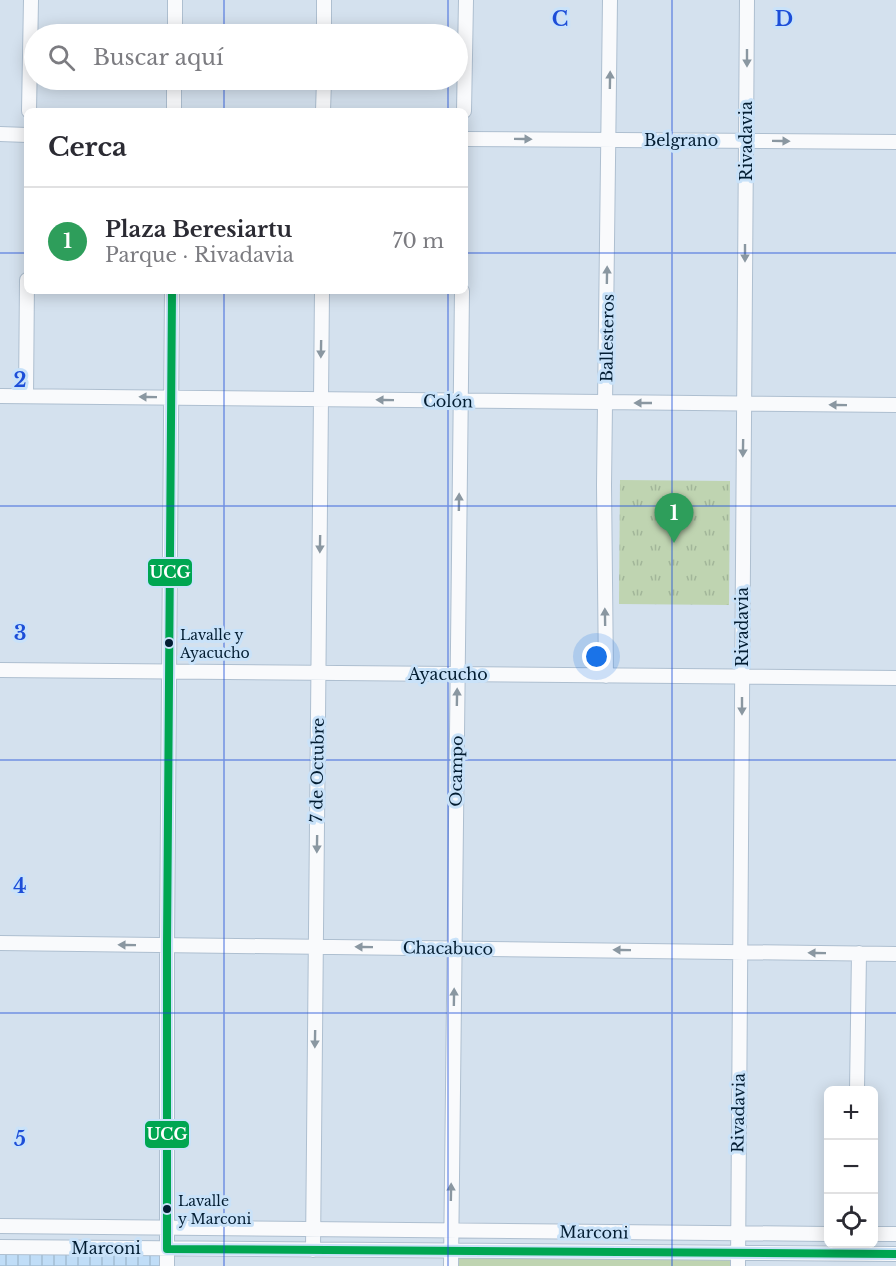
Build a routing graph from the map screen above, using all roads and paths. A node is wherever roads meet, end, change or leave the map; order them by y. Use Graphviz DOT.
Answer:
graph roads {
  1 [pos="31,0"];
  2 [pos="175,0"];
  3 [pos="324,0"];
  4 [pos="466,0"];
  5 [pos="610,0"];
  6 [pos="747,0"];
  7 [pos="31,24"];
  8 [pos="175,24"];
  9 [pos="324,24"];
  10 [pos="466,24"];
  11 [pos="29,90"];
  12 [pos="174,90"];
  13 [pos="324,90"];
  14 [pos="464,90"];
  15 [pos="29,108"];
  16 [pos="174,108"];
  17 [pos="323,108"];
  18 [pos="464,108"];
  19 [pos="0,135"];
  20 [pos="24,135"];
  21 [pos="468,139"];
  22 [pos="609,140"];
  23 [pos="746,141"];
  24 [pos="896,142"];
  25 [pos="27,294"];
  26 [pos="172,294"];
  27 [pos="322,294"];
  28 [pos="462,294"];
  29 [pos="0,396"];
  30 [pos="26,396"];
  31 [pos="171,398"];
  32 [pos="321,399"];
  33 [pos="461,401"];
  34 [pos="606,403"];
  35 [pos="744,404"];
  36 [pos="896,405"];
  37 [pos="0,670"];
  38 [pos="169,672"];
  39 [pos="318,673"];
  40 [pos="457,674"];
  41 [pos="606,676"];
  42 [pos="742,677"];
  43 [pos="896,678"];
  44 [pos="0,943"];
  45 [pos="167,945"];
  46 [pos="316,947"];
  47 [pos="454,948"];
  48 [pos="740,952"];
  49 [pos="859,953"];
  50 [pos="896,954"];
  51 [pos="857,1086"];
  52 [pos="0,1226"];
  53 [pos="167,1229"];
  54 [pos="313,1230"];
  55 [pos="451,1230"];
  56 [pos="737,1234"];
  57 [pos="824,1234"];
  58 [pos="878,1234"];
  59 [pos="896,1234"];
  60 [pos="0,1247"];
  61 [pos="167,1249"];
  62 [pos="856,1249"];
  63 [pos="313,1250"];
  64 [pos="451,1251"];
  65 [pos="896,1254"];
  66 [pos="738,1260"];
  67 [pos="167,1266"];
  68 [pos="451,1266"];
  1 -- 7 [label="street"];
  2 -- 8 [label="street"];
  3 -- 9 [label="street"];
  4 -- 10 [label="street"];
  22 -- 5 [label="street, Ballesteros, one-way"];
  6 -- 23 [label="street, Rivadavia, one-way"];
  11 -- 15 [label="street"];
  12 -- 16 [label="street"];
  13 -- 17 [label="street"];
  14 -- 18 [label="street"];
  19 -- 20 [label="street"];
  21 -- 22 [label="street, Belgrano, one-way"];
  22 -- 23 [label="street, Belgrano"];
  34 -- 22 [label="street, Ballesteros, one-way"];
  23 -- 24 [label="street, Belgrano, one-way"];
  23 -- 35 [label="street, Rivadavia, one-way"];
  25 -- 30 [label="street"];
  26 -- 31 [label="street"];
  27 -- 32 [label="street, 7 de Octubre, one-way"];
  28 -- 33 [label="street, Ocampo"];
  29 -- 30 [label="street, Colón"];
  31 -- 30 [label="street, Colón, one-way"];
  31 -- 32 [label="street, Colón"];
  31 -- 38 [label="street"];
  33 -- 32 [label="street, Colón, one-way"];
  32 -- 39 [label="street, 7 de Octubre, one-way"];
  33 -- 34 [label="street, Colón"];
  40 -- 33 [label="street, Ocampo, one-way"];
  35 -- 34 [label="street, Colón, one-way"];
  41 -- 34 [label="street, Ballesteros, one-way"];
  36 -- 35 [label="street, Colón, one-way"];
  35 -- 42 [label="street, Rivadavia, one-way"];
  37 -- 38 [label="street, Ayacucho"];
  38 -- 39 [label="street, Ayacucho"];
  38 -- 45 [label="street"];
  39 -- 40 [label="street, Ayacucho"];
  39 -- 46 [label="street, 7 de Octubre, one-way"];
  40 -- 41 [label="street, Ayacucho"];
  47 -- 40 [label="street, Ocampo, one-way"];
  41 -- 42 [label="street, Ayacucho"];
  42 -- 43 [label="street, Ayacucho"];
  42 -- 48 [label="street, Rivadavia, one-way"];
  45 -- 44 [label="street, Chacabuco, one-way"];
  45 -- 46 [label="street, Chacabuco"];
  45 -- 53 [label="street"];
  47 -- 46 [label="street, Chacabuco, one-way"];
  46 -- 54 [label="street, 7 de Octubre, one-way"];
  48 -- 47 [label="street, Chacabuco, one-way"];
  55 -- 47 [label="street, Ocampo, one-way"];
  49 -- 48 [label="street, Chacabuco, one-way"];
  48 -- 56 [label="street, Rivadavia"];
  49 -- 50 [label="street, Chacabuco"];
  49 -- 51 [label="street"];
  52 -- 53 [label="street, Marconi"];
  53 -- 54 [label="street, Marconi"];
  53 -- 61 [label="street"];
  54 -- 55 [label="street, Marconi"];
  54 -- 63 [label="street, 7 de Octubre"];
  55 -- 56 [label="street, Marconi"];
  55 -- 64 [label="street, Ocampo"];
  56 -- 57 [label="street, Marconi"];
  56 -- 66 [label="street, Rivadavia"];
  58 -- 59 [label="street"];
  60 -- 61 [label="street, Marconi"];
  61 -- 63 [label="street, Marconi"];
  61 -- 67 [label="street"];
  62 -- 65 [label="street, Marconi"];
  62 -- 66 [label="street, Marconi"];
  63 -- 64 [label="street, Marconi"];
  64 -- 66 [label="street, Marconi"];
  64 -- 68 [label="street, Ocampo"];
}
